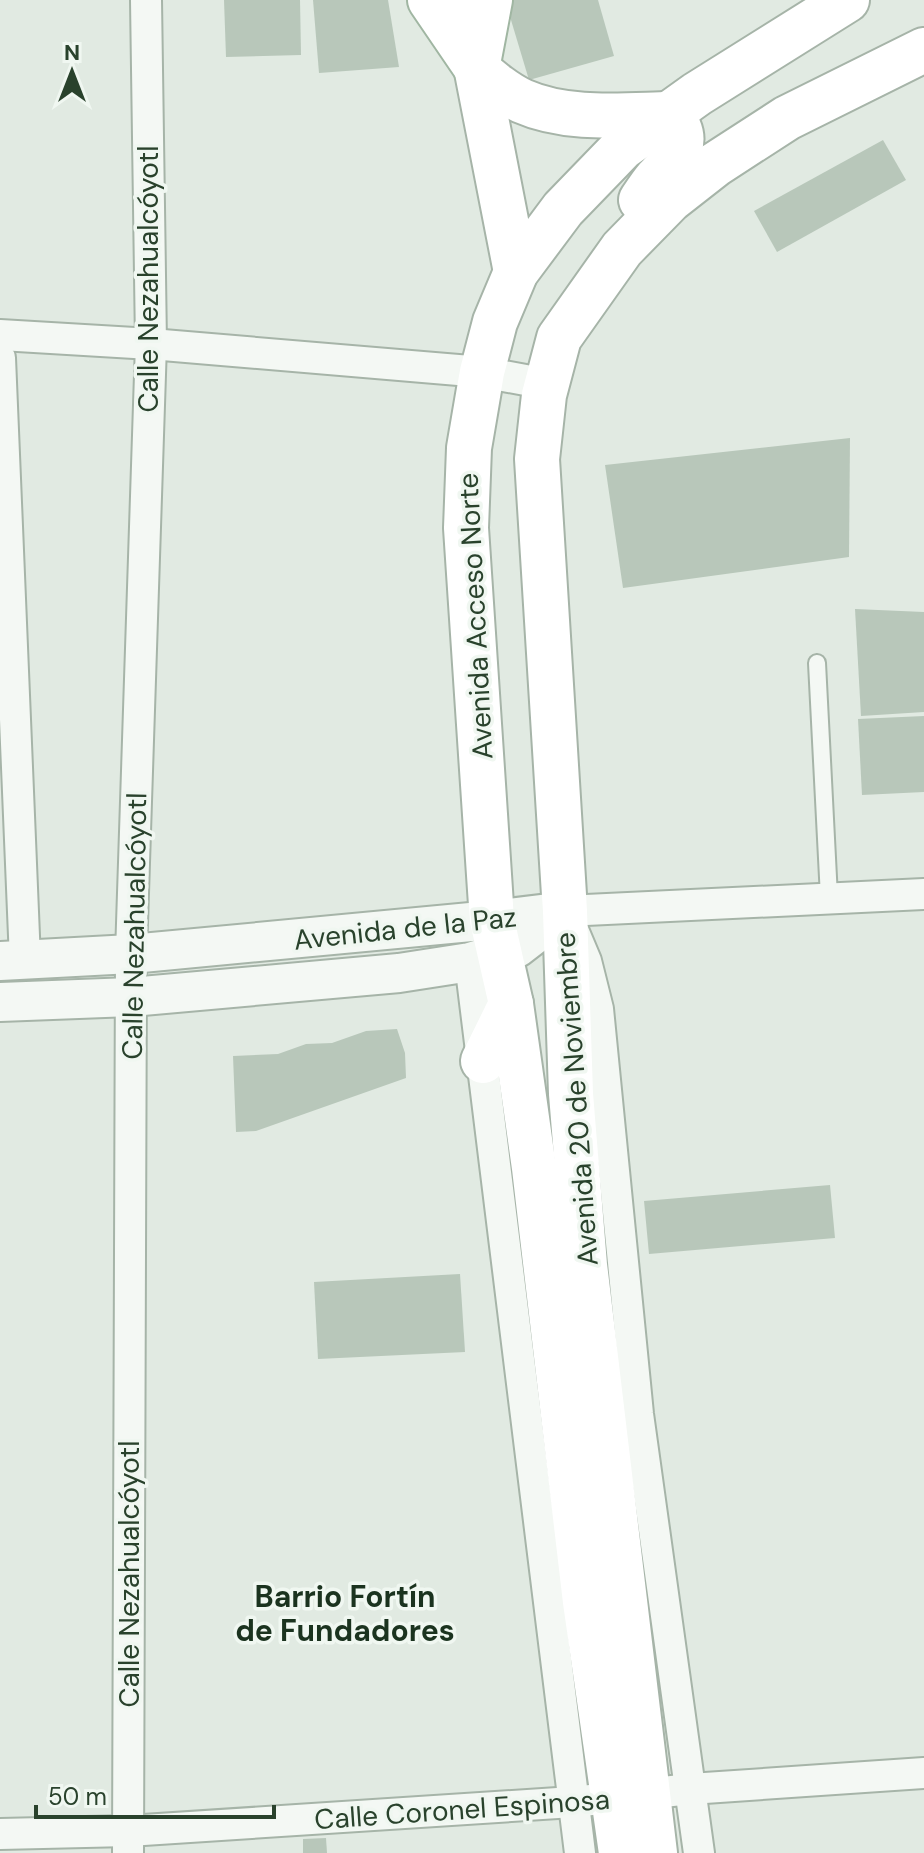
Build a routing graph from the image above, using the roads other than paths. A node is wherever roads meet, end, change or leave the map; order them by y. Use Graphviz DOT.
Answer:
graph roads {
  1 [pos="146,0"];
  2 [pos="430,0"];
  3 [pos="463,0"];
  4 [pos="490,0"];
  5 [pos="847,0"];
  6 [pos="924,50"];
  7 [pos="477,69"];
  8 [pos="670,114"];
  9 [pos="622,249"];
  10 [pos="516,272"];
  11 [pos="0,335"];
  12 [pos="151,344"];
  13 [pos="0,358"];
  14 [pos="482,372"];
  15 [pos="547,384"];
  16 [pos="817,663"];
  17 [pos="924,894"];
  18 [pos="829,897"];
  19 [pos="565,911"];
  20 [pos="495,946"];
  21 [pos="131,954"];
  22 [pos="12,960"];
  23 [pos="131,997"];
  24 [pos="0,1002"];
  25 [pos="511,1004"];
  26 [pos="483,1061"];
  27 [pos="571,1094"];
  28 [pos="924,1773"];
  29 [pos="690,1789"];
  30 [pos="612,1799"];
  31 [pos="0,1834"];
  32 [pos="128,1842"];
  33 [pos="580,1853"];
  34 [pos="621,1853"];
  35 [pos="655,1853"];
  36 [pos="699,1853"];
  1 -- 12 [label="street, Calle Nezahualcóyotl"];
  2 -- 7 [label="main road"];
  3 -- 7 [label="main road"];
  4 -- 7 [label="main road"];
  5 -- 8 [label="main road, Avenida Acceso Norte"];
  6 -- 9 [label="main road"];
  7 -- 8 [label="main road"];
  7 -- 10 [label="main road"];
  8 -- 9 [label="main road"];
  8 -- 10 [label="main road, Avenida Acceso Norte"];
  9 -- 15 [label="main road"];
  10 -- 14 [label="main road, Avenida Acceso Norte"];
  11 -- 12 [label="street"];
  12 -- 14 [label="street"];
  12 -- 21 [label="street, Calle Nezahualcóyotl"];
  13 -- 22 [label="street"];
  14 -- 15 [label="street"];
  14 -- 20 [label="main road, Avenida Acceso Norte"];
  15 -- 19 [label="main road"];
  16 -- 18 [label="lane"];
  17 -- 18 [label="street"];
  18 -- 19 [label="street"];
  19 -- 20 [label="street, Avenida de la Paz"];
  19 -- 27 [label="main road, Avenida 20 de Noviembre"];
  19 -- 29 [label="street, Avenida 20 de Noviembre"];
  20 -- 21 [label="street, Avenida de la Paz"];
  20 -- 23 [label="street, Avenida de la Paz"];
  20 -- 25 [label="main road, Avenida 20 de Noviembre"];
  20 -- 26 [label="street, Avenida 20 de Noviembre"];
  20 -- 27 [label="main road"];
  21 -- 22 [label="street, Avenida de la Paz"];
  21 -- 23 [label="street, Calle Nezahualcóyotl"];
  23 -- 24 [label="street, Avenida de la Paz"];
  23 -- 32 [label="street, Calle Nezahualcóyotl"];
  25 -- 26 [label="main road"];
  25 -- 30 [label="main road, Avenida 20 de Noviembre"];
  26 -- 30 [label="street, Avenida 20 de Noviembre"];
  27 -- 30 [label="main road, Avenida 20 de Noviembre"];
  28 -- 29 [label="street, Calle Coronel Espinosa"];
  29 -- 30 [label="street, Calle Coronel Espinosa"];
  29 -- 36 [label="street, Avenida 20 de Noviembre"];
  30 -- 32 [label="street, Calle Coronel Espinosa"];
  30 -- 33 [label="street, Avenida 20 de Noviembre"];
  30 -- 34 [label="main road, Avenida 20 de Noviembre"];
  30 -- 35 [label="main road, Avenida 20 de Noviembre"];
  31 -- 32 [label="street, Calle Coronel Espinosa"];
}
